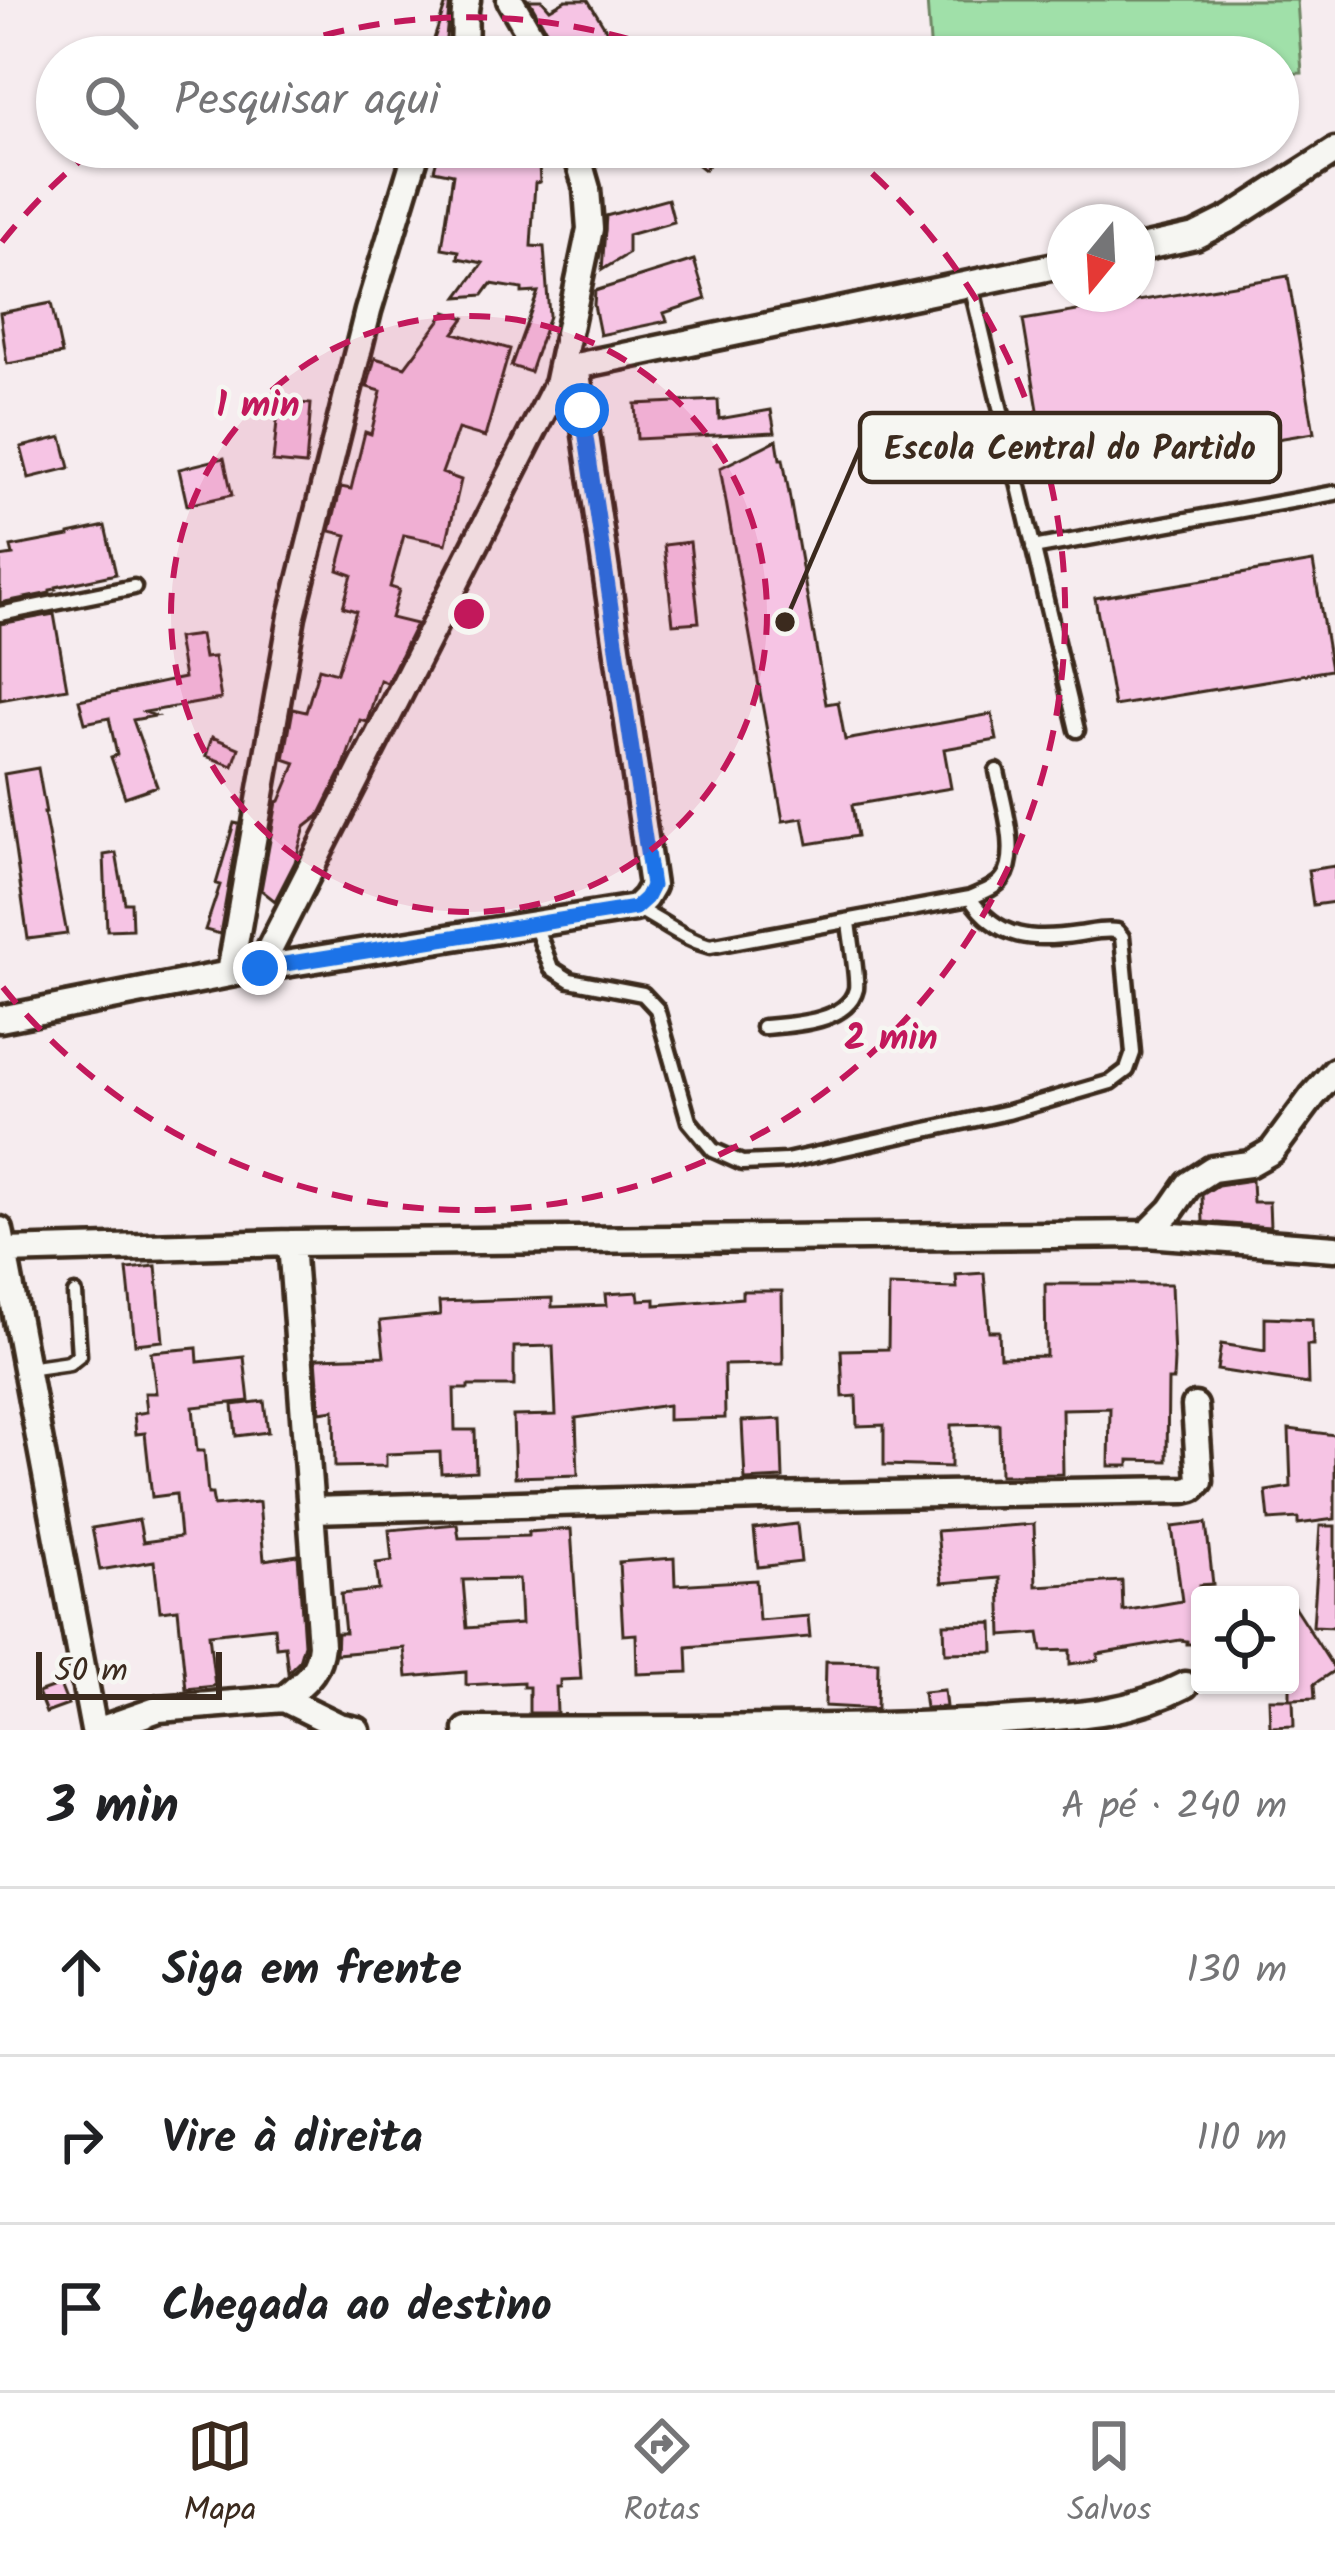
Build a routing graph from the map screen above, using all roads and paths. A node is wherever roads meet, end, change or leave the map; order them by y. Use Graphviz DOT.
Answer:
graph roads {
  1 [pos="467,0"];
  2 [pos="510,0"];
  3 [pos="467,36"];
  4 [pos="531,36"];
  5 [pos="1335,151"];
  6 [pos="412,168"];
  7 [pos="581,168"];
  8 [pos="1155,245"];
  9 [pos="1047,268"];
  10 [pos="970,284"];
  11 [pos="576,366"];
  12 [pos="556,386"];
  13 [pos="1335,493"];
  14 [pos="1033,548"];
  15 [pos="134,587"];
  16 [pos="0,614"];
  17 [pos="1076,730"];
  18 [pos="998,771"];
  19 [pos="970,898"];
  20 [pos="635,908"];
  21 [pos="849,921"];
  22 [pos="535,924"];
  23 [pos="260,968"];
  24 [pos="230,973"];
  25 [pos="0,1019"];
  26 [pos="763,1027"];
  27 [pos="1335,1071"];
  28 [pos="1147,1234"];
  29 [pos="2,1241"];
  30 [pos="292,1243"];
  31 [pos="1335,1248"];
  32 [pos="75,1294"];
  33 [pos="27,1370"];
  34 [pos="1195,1406"];
  35 [pos="313,1510"];
  36 [pos="1185,1685"];
  37 [pos="284,1699"];
  38 [pos="97,1730"];
  39 [pos="357,1730"];
  40 [pos="467,1730"];
  1 -- 3 [label="street"];
  2 -- 4 [label="street"];
  5 -- 8 [label="street"];
  6 -- 24 [label="street"];
  7 -- 12 [label="street"];
  9 -- 10 [label="street"];
  10 -- 11 [label="street"];
  10 -- 14 [label="lane"];
  11 -- 12 [label="street"];
  11 -- 20 [label="street"];
  12 -- 23 [label="street"];
  13 -- 14 [label="lane"];
  14 -- 17 [label="lane"];
  15 -- 16 [label="lane"];
  18 -- 19 [label="lane"];
  19 -- 21 [label="lane"];
  19 -- 22 [label="lane"];
  20 -- 21 [label="lane"];
  20 -- 22 [label="street"];
  21 -- 26 [label="lane"];
  22 -- 23 [label="street"];
  23 -- 24 [label="street"];
  24 -- 25 [label="street"];
  27 -- 28 [label="street"];
  28 -- 30 [label="street"];
  28 -- 31 [label="street"];
  29 -- 30 [label="street"];
  29 -- 33 [label="street"];
  30 -- 35 [label="street"];
  32 -- 33 [label="lane"];
  33 -- 38 [label="street"];
  34 -- 35 [label="street"];
  35 -- 37 [label="street"];
  36 -- 40 [label="street"];
  37 -- 38 [label="street"];
  37 -- 39 [label="street"];
}
